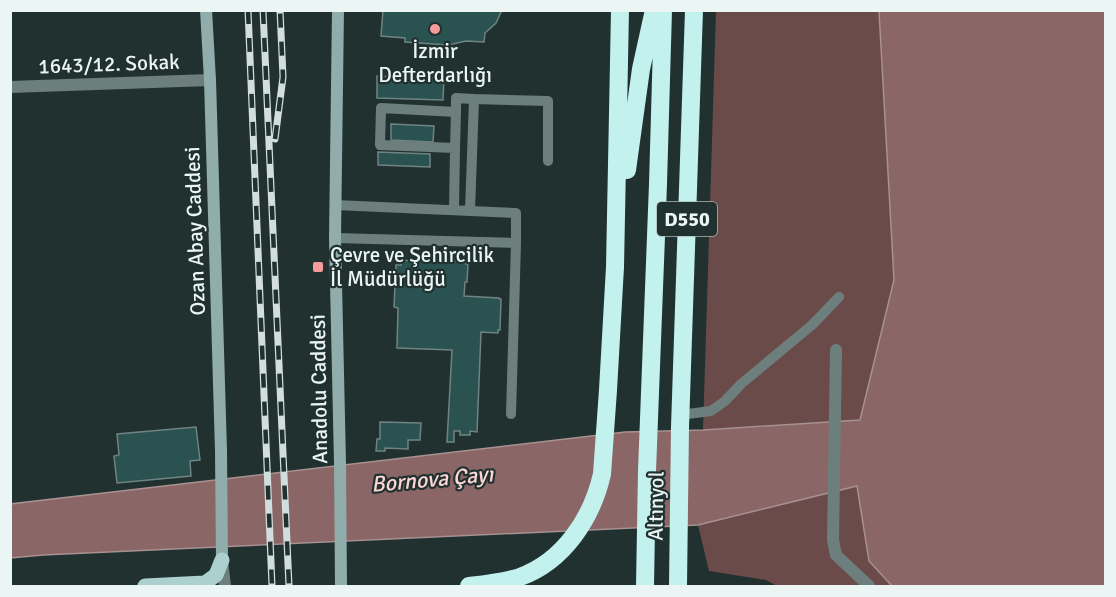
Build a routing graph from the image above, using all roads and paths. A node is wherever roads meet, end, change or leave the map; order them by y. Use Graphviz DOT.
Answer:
graph roads {
  1 [pos="206,10"];
  2 [pos="338,10"];
  3 [pos="620,10"];
  4 [pos="654,10"];
  5 [pos="663,10"];
  6 [pos="694,10"];
  7 [pos="210,80"];
  8 [pos="10,87"];
  9 [pos="474,99"];
  10 [pos="456,112"];
  11 [pos="455,148"];
  12 [pos="548,161"];
  13 [pos="335,205"];
  14 [pos="454,210"];
  15 [pos="470,211"];
  16 [pos="334,238"];
  17 [pos="516,243"];
  18 [pos="615,267"];
  19 [pos="839,297"];
  20 [pos="836,350"];
  21 [pos="511,414"];
  22 [pos="680,421"];
  23 [pos="222,560"];
  24 [pos="145,586"];
  25 [pos="225,586"];
  26 [pos="341,586"];
  27 [pos="469,586"];
  28 [pos="645,586"];
  29 [pos="678,586"];
  30 [pos="869,586"];
  1 -- 7 [label="main road, Ozan Abay Caddesi"];
  2 -- 13 [label="main road, Anadolu Caddesi"];
  3 -- 18 [label="highway"];
  4 -- 18 [label="highway"];
  5 -- 28 [label="highway, Altınyol / D550"];
  6 -- 22 [label="highway, D550"];
  7 -- 8 [label="street, 1643/12. Sokak"];
  7 -- 23 [label="main road, Ozan Abay Caddesi"];
  9 -- 10 [label="lane"];
  9 -- 12 [label="lane"];
  9 -- 15 [label="lane"];
  10 -- 11 [label="lane"];
  10 -- 11 [label="lane"];
  11 -- 14 [label="lane"];
  13 -- 14 [label="lane"];
  13 -- 16 [label="main road, Anadolu Caddesi"];
  14 -- 15 [label="lane"];
  15 -- 17 [label="lane"];
  16 -- 17 [label="lane"];
  16 -- 26 [label="main road, Anadolu Caddesi"];
  17 -- 21 [label="lane"];
  18 -- 27 [label="highway"];
  19 -- 22 [label="lane"];
  20 -- 30 [label="street"];
  22 -- 29 [label="highway, Altınyol"];
  23 -- 24 [label="main road"];
  23 -- 25 [label="street"];
}
